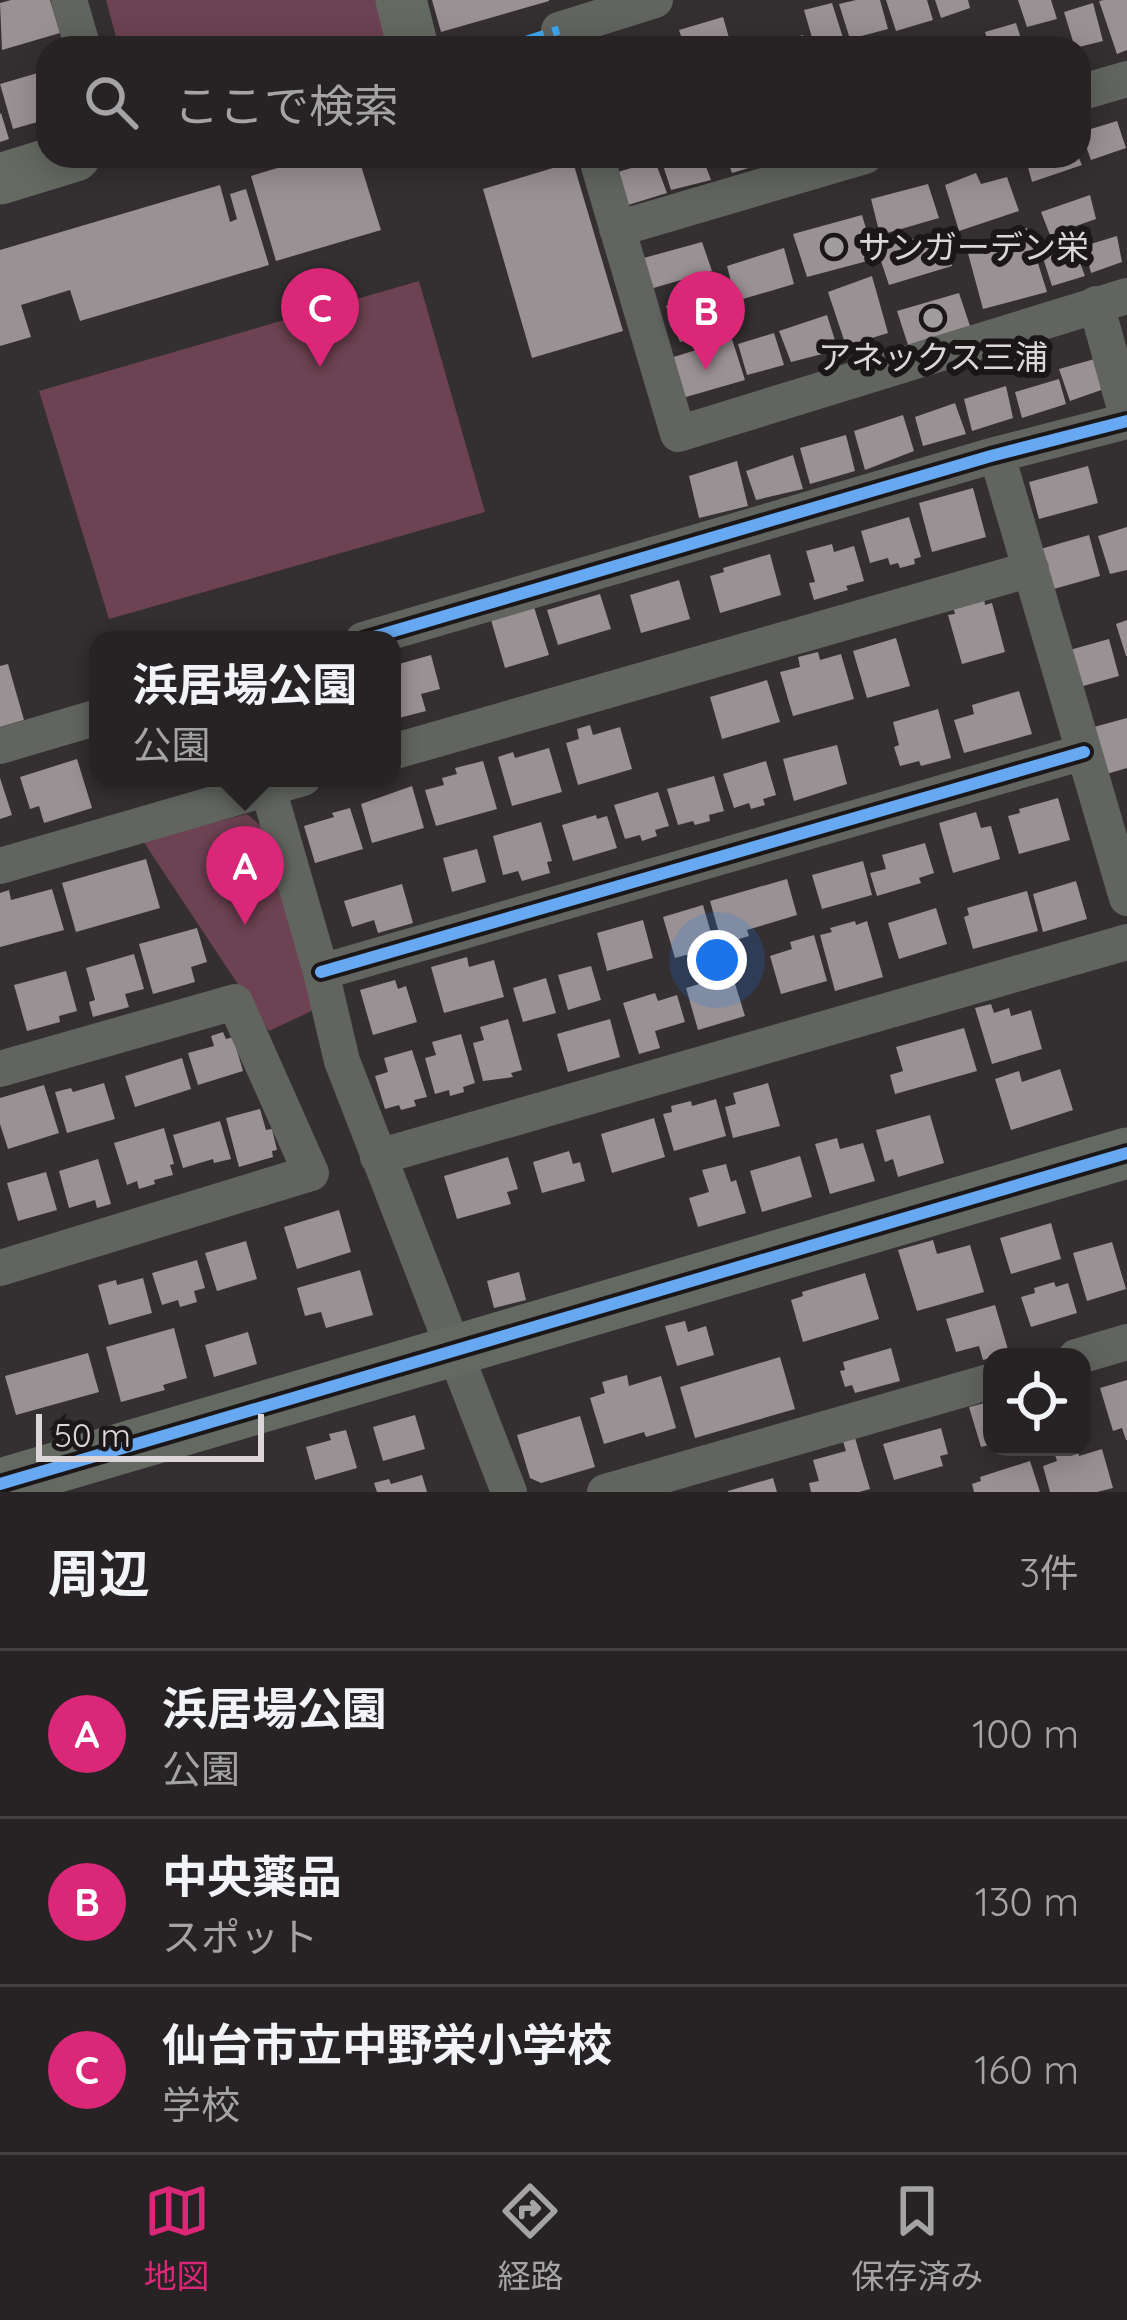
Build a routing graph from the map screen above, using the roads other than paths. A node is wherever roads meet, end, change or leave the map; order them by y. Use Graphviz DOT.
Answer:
graph roads {
  1 [pos="69,0"];
  2 [pos="401,0"];
  3 [pos="655,0"];
  4 [pos="79,36"];
  5 [pos="410,36"];
  6 [pos="561,36"];
  7 [pos="1127,79"];
  8 [pos="1091,90"];
  9 [pos="36,168"];
  10 [pos="599,168"];
  11 [pos="824,168"];
  12 [pos="0,179"];
  13 [pos="617,229"];
  14 [pos="1112,300"];
  15 [pos="1127,418"];
  16 [pos="992,456"];
  17 [pos="1031,569"];
  18 [pos="394,631"];
  19 [pos="89,720"];
  20 [pos="0,746"];
  21 [pos="401,749"];
  22 [pos="1084,752"];
  23 [pos="272,787"];
  24 [pos="287,787"];
  25 [pos="0,866"];
  26 [pos="1127,898"];
  27 [pos="1127,942"];
  28 [pos="321,972"];
  29 [pos="0,1069"];
  30 [pos="1127,1153"];
  31 [pos="378,1157"];
  32 [pos="0,1268"];
  33 [pos="1127,1342"];
  34 [pos="453,1351"];
  35 [pos="1091,1353"];
  36 [pos="983,1384"];
  37 [pos="0,1484"];
  38 [pos="509,1492"];
  39 [pos="605,1492"];
  1 -- 4 [label="street"];
  2 -- 5 [label="street"];
  3 -- 6 [label="street"];
  7 -- 8 [label="street"];
  9 -- 12 [label="street"];
  10 -- 13 [label="street"];
  11 -- 13 [label="street"];
  13 -- 14 [label="street"];
  14 -- 15 [label="street"];
  15 -- 16 [label="street"];
  16 -- 17 [label="street"];
  16 -- 18 [label="street"];
  17 -- 21 [label="street"];
  17 -- 22 [label="street"];
  19 -- 20 [label="street"];
  22 -- 26 [label="street"];
  22 -- 28 [label="street"];
  23 -- 25 [label="street"];
  24 -- 28 [label="street"];
  27 -- 31 [label="street"];
  28 -- 31 [label="street"];
  29 -- 32 [label="street"];
  30 -- 34 [label="street"];
  31 -- 34 [label="street"];
  33 -- 35 [label="street"];
  34 -- 37 [label="street"];
  34 -- 38 [label="street"];
  36 -- 39 [label="street"];
}
